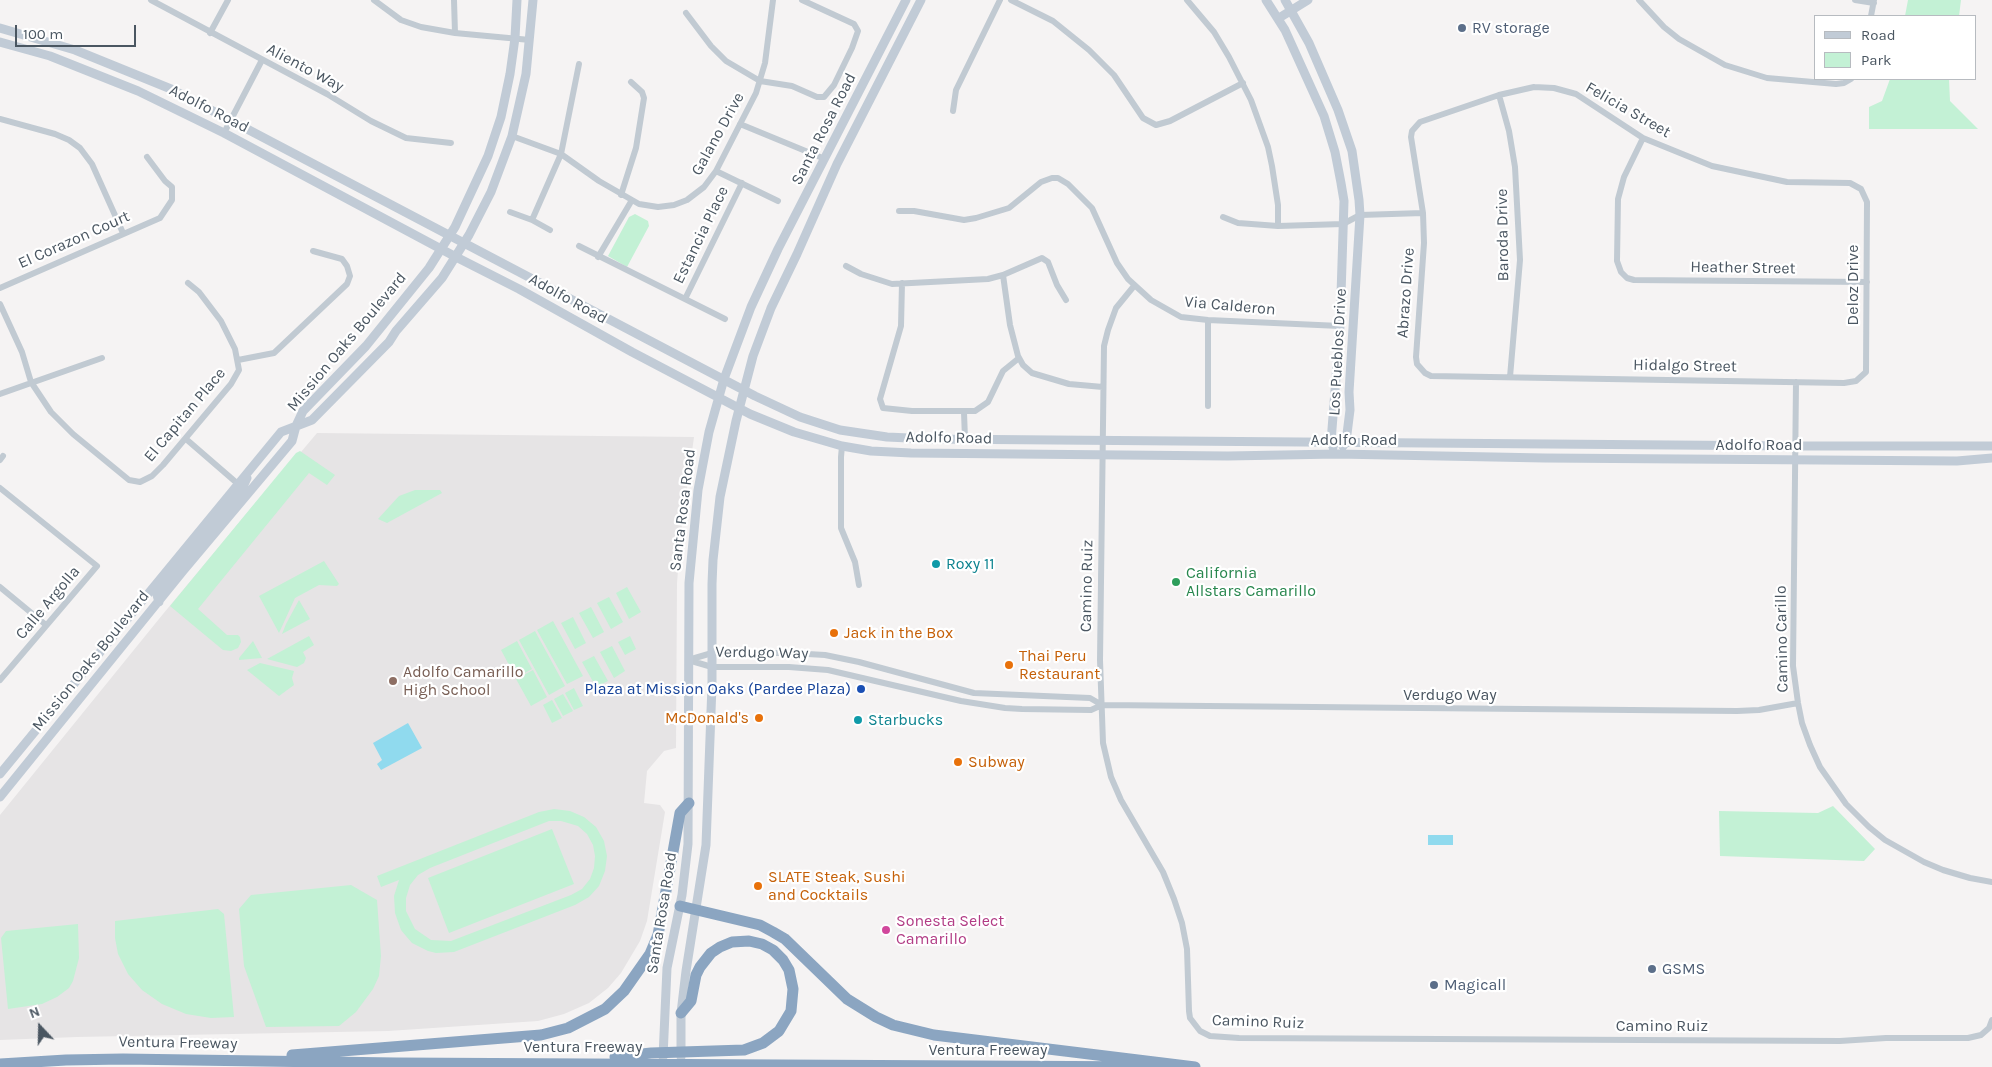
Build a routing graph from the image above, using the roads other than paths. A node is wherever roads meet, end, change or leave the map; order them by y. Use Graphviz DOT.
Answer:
graph roads {
  1 [pos="151,0"];
  2 [pos="228,0"];
  3 [pos="374,0"];
  4 [pos="454,0"];
  5 [pos="517,0"];
  6 [pos="533,0"];
  7 [pos="773,0"];
  8 [pos="802,0"];
  9 [pos="906,0"];
  10 [pos="921,0"];
  11 [pos="1000,0"];
  12 [pos="1011,0"];
  13 [pos="1187,0"];
  14 [pos="1285,0"];
  15 [pos="1308,0"];
  16 [pos="1639,0"];
  17 [pos="1855,0"];
  18 [pos="1874,2"];
  19 [pos="1269,4"];
  20 [pos="1291,10"];
  21 [pos="686,12"];
  22 [pos="1871,15"];
  23 [pos="1279,18"];
  24 [pos="0,28"];
  25 [pos="210,32"];
  26 [pos="454,33"];
  27 [pos="515,38"];
  28 [pos="530,40"];
  29 [pos="0,42"];
  30 [pos="262,60"];
  31 [pos="579,64"];
  32 [pos="1849,80"];
  33 [pos="760,81"];
  34 [pos="631,82"];
  35 [pos="1243,83"];
  36 [pos="1499,95"];
  37 [pos="953,111"];
  38 [pos="0,119"];
  39 [pos="230,121"];
  40 [pos="740,124"];
  41 [pos="1414,128"];
  42 [pos="224,133"];
  43 [pos="512,136"];
  44 [pos="1643,138"];
  45 [pos="451,143"];
  46 [pos="561,154"];
  47 [pos="147,157"];
  48 [pos="825,159"];
  49 [pos="716,171"];
  50 [pos="742,183"];
  51 [pos="1861,189"];
  52 [pos="621,195"];
  53 [pos="632,200"];
  54 [pos="778,201"];
  55 [pos="898,211"];
  56 [pos="510,212"];
  57 [pos="1423,213"];
  58 [pos="1360,215"];
  59 [pos="1223,217"];
  60 [pos="532,220"];
  61 [pos="1343,224"];
  62 [pos="1278,226"];
  63 [pos="550,230"];
  64 [pos="123,234"];
  65 [pos="449,236"];
  66 [pos="464,244"];
  67 [pos="579,246"];
  68 [pos="441,249"];
  69 [pos="313,251"];
  70 [pos="456,257"];
  71 [pos="598,257"];
  72 [pos="846,266"];
  73 [pos="1003,275"];
  74 [pos="1867,282"];
  75 [pos="188,283"];
  76 [pos="902,284"];
  77 [pos="1134,286"];
  78 [pos="0,288"];
  79 [pos="685,299"];
  80 [pos="1066,300"];
  81 [pos="0,304"];
  82 [pos="725,319"];
  83 [pos="1208,320"];
  84 [pos="1340,326"];
  85 [pos="102,358"];
  86 [pos="1019,358"];
  87 [pos="238,360"];
  88 [pos="1510,376"];
  89 [pos="1858,378"];
  90 [pos="724,379"];
  91 [pos="30,382"];
  92 [pos="1796,382"];
  93 [pos="1103,387"];
  94 [pos="744,390"];
  95 [pos="0,394"];
  96 [pos="719,397"];
  97 [pos="1208,406"];
  98 [pos="739,408"];
  99 [pos="964,412"];
  100 [pos="296,426"];
  101 [pos="186,439"];
  102 [pos="965,439"];
  103 [pos="1103,441"];
  104 [pos="1331,442"];
  105 [pos="1346,442"];
  106 [pos="842,446"];
  107 [pos="1795,446"];
  108 [pos="1992,446"];
  109 [pos="1337,454"];
  110 [pos="1103,455"];
  111 [pos="1992,458"];
  112 [pos="1795,460"];
  113 [pos="248,472"];
  114 [pos="238,484"];
  115 [pos="0,488"];
  116 [pos="858,585"];
  117 [pos="0,587"];
  118 [pos="159,602"];
  119 [pos="46,625"];
  120 [pos="712,653"];
  121 [pos="688,660"];
  122 [pos="712,667"];
  123 [pos="0,680"];
  124 [pos="1798,703"];
  125 [pos="1102,705"];
  126 [pos="0,774"];
  127 [pos="0,797"];
  128 [pos="689,803"];
  129 [pos="1992,882"];
  130 [pos="680,906"];
  131 [pos="696,910"];
  132 [pos="681,1012"];
  133 [pos="1992,1020"];
  134 [pos="224,1060"];
  135 [pos="560,1063"];
  136 [pos="0,1064"];
  137 [pos="663,1067"];
  138 [pos="681,1067"];
  139 [pos="1167,1067"];
  140 [pos="1195,1067"];
  1 -- 25 [label="street, Aliento Way"];
  2 -- 25 [label="street"];
  3 -- 26 [label="street"];
  4 -- 26 [label="street"];
  5 -- 27 [label="main road, Mission Oaks Boulevard"];
  6 -- 28 [label="main road, Mission Oaks Boulevard"];
  7 -- 33 [label="street, Galano Drive"];
  8 -- 33 [label="street"];
  9 -- 48 [label="main road, Santa Rosa Road"];
  10 -- 94 [label="main road, Santa Rosa Road"];
  11 -- 37 [label="street"];
  12 -- 35 [label="street"];
  13 -- 35 [label="street"];
  14 -- 19 [label="main road"];
  14 -- 20 [label="main road, Los Pueblos Drive"];
  15 -- 20 [label="main road"];
  16 -- 32 [label="street"];
  17 -- 18 [label="street"];
  18 -- 22 [label="street"];
  19 -- 23 [label="main road, Los Pueblos Drive"];
  20 -- 23 [label="main road"];
  20 -- 58 [label="main road, Los Pueblos Drive"];
  21 -- 33 [label="street"];
  23 -- 61 [label="main road, Los Pueblos Drive"];
  24 -- 39 [label="main road, Adolfo Road"];
  25 -- 30 [label="street, Aliento Way"];
  26 -- 27 [label="street"];
  27 -- 28 [label="street"];
  27 -- 65 [label="main road, Mission Oaks Boulevard"];
  28 -- 43 [label="main road, Mission Oaks Boulevard"];
  29 -- 42 [label="main road, Adolfo Road"];
  30 -- 39 [label="street"];
  30 -- 45 [label="street, Aliento Way"];
  31 -- 46 [label="street"];
  33 -- 40 [label="street, Galano Drive"];
  34 -- 52 [label="street"];
  35 -- 62 [label="street"];
  36 -- 41 [label="street, Felicia Street"];
  36 -- 44 [label="street, Felicia Street"];
  36 -- 88 [label="street, Baroda Drive"];
  38 -- 64 [label="street"];
  39 -- 42 [label="street"];
  39 -- 65 [label="main road, Adolfo Road"];
  40 -- 48 [label="street"];
  40 -- 49 [label="street, Galano Drive"];
  41 -- 57 [label="street, Abrazo Drive"];
  42 -- 68 [label="main road, Adolfo Road"];
  43 -- 46 [label="street, Galano Drive"];
  43 -- 66 [label="main road, Mission Oaks Boulevard"];
  44 -- 51 [label="street, Felicia Street"];
  44 -- 74 [label="street, Heather Street"];
  46 -- 52 [label="street, Galano Drive"];
  46 -- 60 [label="street"];
  47 -- 64 [label="street, El Corazon Court"];
  48 -- 90 [label="main road, Santa Rosa Road"];
  49 -- 50 [label="street, Estancia Place"];
  49 -- 53 [label="street, Galano Drive"];
  50 -- 54 [label="street, Estancia Place"];
  50 -- 79 [label="street, Estancia Place"];
  51 -- 74 [label="street, Deloz Drive"];
  52 -- 53 [label="street, Galano Drive"];
  53 -- 71 [label="street"];
  55 -- 77 [label="street, Via Calderon"];
  56 -- 60 [label="street"];
  57 -- 58 [label="street"];
  57 -- 88 [label="street, Abrazo Drive"];
  58 -- 61 [label="street"];
  58 -- 105 [label="main road, Los Pueblos Drive"];
  59 -- 62 [label="street"];
  60 -- 63 [label="street"];
  61 -- 62 [label="street"];
  61 -- 84 [label="main road, Los Pueblos Drive"];
  64 -- 78 [label="street, El Corazon Court"];
  65 -- 66 [label="main road, Adolfo Road"];
  65 -- 68 [label="main road, Mission Oaks Boulevard"];
  66 -- 70 [label="main road, Mission Oaks Boulevard"];
  66 -- 90 [label="main road, Adolfo Road"];
  67 -- 71 [label="street, Estancia Place"];
  68 -- 70 [label="main road, Adolfo Road"];
  68 -- 100 [label="main road, Mission Oaks Boulevard"];
  69 -- 87 [label="street"];
  70 -- 96 [label="main road, Adolfo Road"];
  70 -- 100 [label="main road, Mission Oaks Boulevard"];
  71 -- 79 [label="street, Estancia Place"];
  72 -- 76 [label="street"];
  73 -- 76 [label="street"];
  73 -- 80 [label="street"];
  73 -- 86 [label="street"];
  74 -- 89 [label="street, Deloz Drive"];
  75 -- 87 [label="street, El Capitan Place"];
  76 -- 99 [label="street"];
  77 -- 83 [label="street, Via Calderon"];
  77 -- 93 [label="street, Camino Ruiz"];
  79 -- 82 [label="street, Estancia Place"];
  81 -- 91 [label="street"];
  83 -- 84 [label="street, Via Calderon"];
  83 -- 97 [label="street"];
  84 -- 104 [label="main road, Los Pueblos Drive"];
  85 -- 91 [label="street"];
  86 -- 93 [label="street"];
  86 -- 99 [label="street"];
  87 -- 101 [label="street, El Capitan Place"];
  88 -- 92 [label="street, Hidalgo Street"];
  89 -- 92 [label="street, Hidalgo Street"];
  90 -- 94 [label="main road, Adolfo Road"];
  90 -- 96 [label="main road, Santa Rosa Road"];
  91 -- 95 [label="street"];
  91 -- 101 [label="street, El Capitan Place"];
  92 -- 107 [label="street, Camino Carillo"];
  93 -- 103 [label="street, Camino Ruiz"];
  94 -- 98 [label="main road, Santa Rosa Road"];
  94 -- 102 [label="main road, Adolfo Road"];
  96 -- 98 [label="main road, Adolfo Road"];
  96 -- 121 [label="main road, Santa Rosa Road"];
  98 -- 106 [label="main road, Adolfo Road"];
  98 -- 120 [label="main road, Santa Rosa Road"];
  99 -- 102 [label="street"];
  100 -- 113 [label="main road, Mission Oaks Boulevard"];
  100 -- 118 [label="main road, Mission Oaks Boulevard"];
  101 -- 114 [label="street"];
  102 -- 103 [label="main road, Adolfo Road"];
  103 -- 104 [label="main road, Adolfo Road"];
  103 -- 110 [label="street, Camino Ruiz"];
  104 -- 105 [label="main road, Adolfo Road"];
  104 -- 109 [label="main road"];
  105 -- 107 [label="main road, Adolfo Road"];
  105 -- 109 [label="main road, Los Pueblos Drive"];
  106 -- 110 [label="main road, Adolfo Road"];
  106 -- 116 [label="street"];
  107 -- 108 [label="main road, Adolfo Road"];
  107 -- 112 [label="street, Camino Carillo"];
  109 -- 110 [label="main road, Adolfo Road"];
  109 -- 112 [label="main road, Adolfo Road"];
  110 -- 125 [label="street, Camino Ruiz"];
  111 -- 112 [label="main road, Adolfo Road"];
  112 -- 124 [label="street, Camino Carillo"];
  113 -- 114 [label="main road, Mission Oaks Boulevard"];
  113 -- 118 [label="main road"];
  114 -- 126 [label="main road, Mission Oaks Boulevard"];
  115 -- 119 [label="street, Calle Argolla"];
  117 -- 119 [label="street"];
  118 -- 127 [label="main road, Mission Oaks Boulevard"];
  119 -- 123 [label="street, Calle Argolla"];
  120 -- 121 [label="street, Verdugo Way"];
  120 -- 122 [label="main road, Santa Rosa Road"];
  120 -- 125 [label="street, Verdugo Way"];
  121 -- 122 [label="street, Verdugo Way"];
  121 -- 128 [label="main road, Santa Rosa Road"];
  122 -- 125 [label="street, Verdugo Way"];
  122 -- 131 [label="main road, Santa Rosa Road"];
  124 -- 125 [label="street, Verdugo Way"];
  124 -- 129 [label="street, Camino Carillo"];
  125 -- 133 [label="street, Camino Ruiz"];
  128 -- 130 [label="main road, Santa Rosa Road"];
  128 -- 134 [label="highway"];
  130 -- 131 [label="highway"];
  130 -- 137 [label="main road, Santa Rosa Road"];
  131 -- 132 [label="main road, Santa Rosa Road"];
  131 -- 140 [label="highway"];
  132 -- 135 [label="highway"];
  132 -- 138 [label="main road, Santa Rosa Road"];
  134 -- 135 [label="highway, Ventura Freeway"];
  134 -- 136 [label="highway, Ventura Freeway"];
  135 -- 139 [label="highway, Ventura Freeway"];
}
